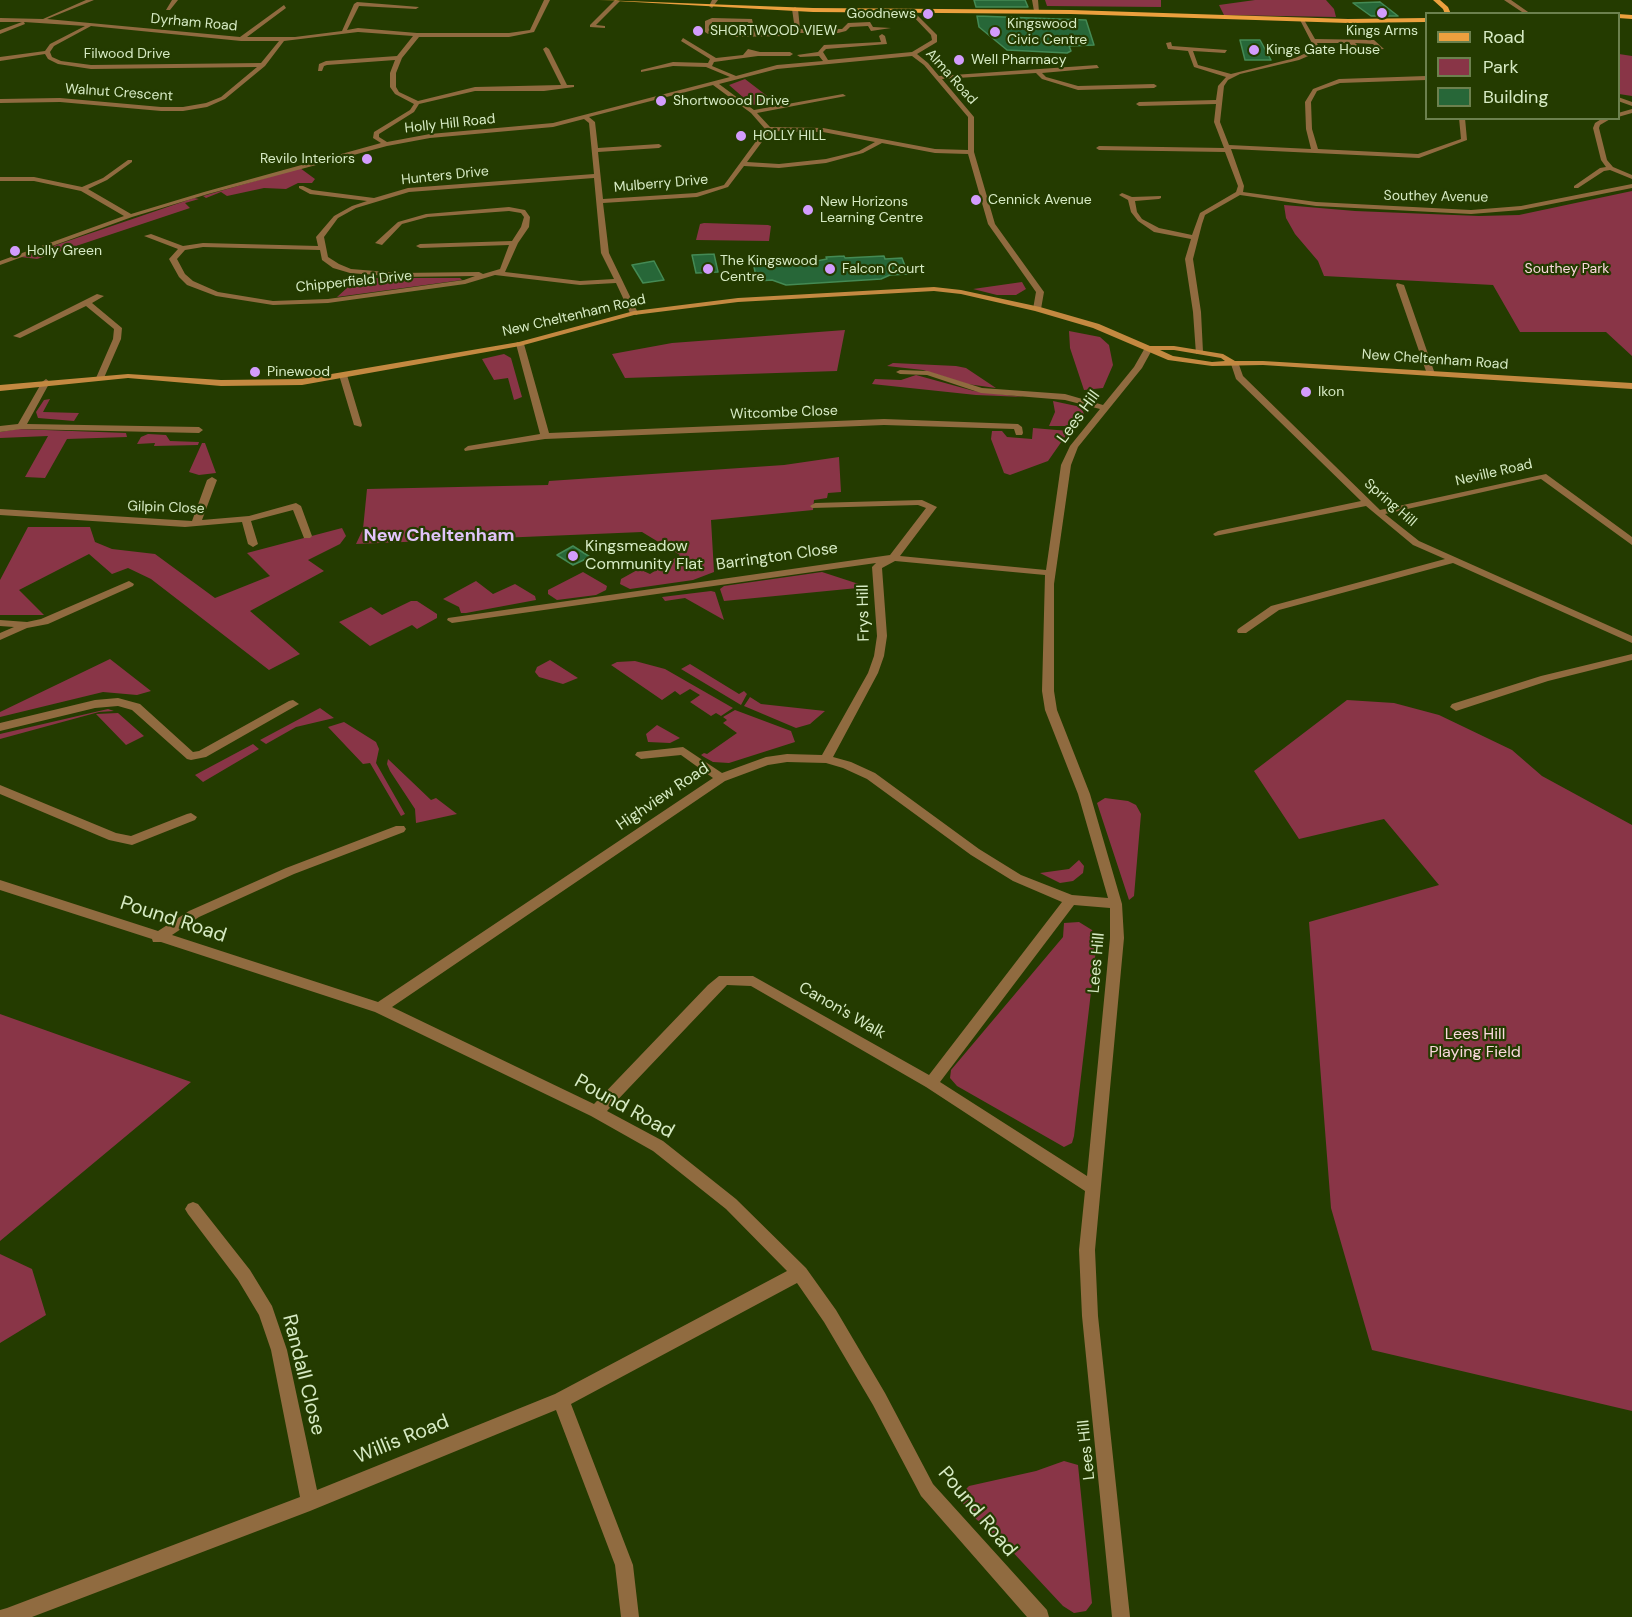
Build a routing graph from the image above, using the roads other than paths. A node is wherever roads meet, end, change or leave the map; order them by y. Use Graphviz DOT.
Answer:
graph roads {
  1 [pos="91,0"];
  2 [pos="176,0"];
  3 [pos="547,0"];
  4 [pos="602,0"];
  5 [pos="1035,0"];
  6 [pos="1436,0"];
  7 [pos="1507,0"];
  8 [pos="617,1"];
  9 [pos="713,3"];
  10 [pos="285,7"];
  11 [pos="416,7"];
  12 [pos="168,9"];
  13 [pos="795,9"];
  14 [pos="911,10"];
  15 [pos="1037,11"];
  16 [pos="1447,12"];
  17 [pos="1526,12"];
  18 [pos="0,20"];
  19 [pos="33,20"];
  20 [pos="41,20"];
  21 [pos="1303,20"];
  22 [pos="1425,20"];
  23 [pos="91,25"];
  24 [pos="603,27"];
  25 [pos="888,28"];
  26 [pos="344,30"];
  27 [pos="798,31"];
  28 [pos="0,32"];
  29 [pos="708,32"];
  30 [pos="753,34"];
  31 [pos="417,35"];
  32 [pos="733,35"];
  33 [pos="882,36"];
  34 [pos="834,38"];
  35 [pos="241,39"];
  36 [pos="282,40"];
  37 [pos="683,40"];
  38 [pos="1314,41"];
  39 [pos="1351,42"];
  40 [pos="1169,43"];
  41 [pos="835,46"];
  42 [pos="783,48"];
  43 [pos="546,49"];
  44 [pos="736,49"];
  45 [pos="1190,49"];
  46 [pos="1225,51"];
  47 [pos="47,52"];
  48 [pos="757,53"];
  49 [pos="746,54"];
  50 [pos="790,54"];
  51 [pos="821,54"];
  52 [pos="912,54"];
  53 [pos="800,55"];
  54 [pos="399,58"];
  55 [pos="0,60"];
  56 [pos="714,60"];
  57 [pos="826,62"];
  58 [pos="263,65"];
  59 [pos="708,65"];
  60 [pos="643,67"];
  61 [pos="1097,67"];
  62 [pos="320,70"];
  63 [pos="1037,70"];
  64 [pos="1231,76"];
  65 [pos="734,77"];
  66 [pos="938,78"];
  67 [pos="1416,78"];
  68 [pos="1425,78"];
  69 [pos="714,83"];
  70 [pos="1154,86"];
  71 [pos="1425,86"];
  72 [pos="1087,89"];
  73 [pos="843,96"];
  74 [pos="1092,97"];
  75 [pos="0,101"];
  76 [pos="1218,102"];
  77 [pos="417,103"];
  78 [pos="1139,104"];
  79 [pos="753,112"];
  80 [pos="586,118"];
  81 [pos="1462,120"];
  82 [pos="1605,120"];
  83 [pos="768,129"];
  84 [pos="881,141"];
  85 [pos="386,144"];
  86 [pos="659,146"];
  87 [pos="1099,148"];
  88 [pos="1227,149"];
  89 [pos="595,150"];
  90 [pos="971,152"];
  91 [pos="1315,152"];
  92 [pos="130,161"];
  93 [pos="741,164"];
  94 [pos="1611,168"];
  95 [pos="597,176"];
  96 [pos="1632,177"];
  97 [pos="0,179"];
  98 [pos="1632,186"];
  99 [pos="301,187"];
  100 [pos="1576,187"];
  101 [pos="83,189"];
  102 [pos="1239,193"];
  103 [pos="1122,195"];
  104 [pos="1159,197"];
  105 [pos="372,199"];
  106 [pos="1131,199"];
  107 [pos="600,201"];
  108 [pos="130,216"];
  109 [pos="148,236"];
  110 [pos="1195,238"];
  111 [pos="379,243"];
  112 [pos="514,243"];
  113 [pos="420,246"];
  114 [pos="183,248"];
  115 [pos="321,248"];
  116 [pos="0,263"];
  117 [pos="494,273"];
  118 [pos="617,281"];
  119 [pos="1400,285"];
  120 [pos="100,296"];
  121 [pos="87,303"];
  122 [pos="1037,309"];
  123 [pos="634,314"];
  124 [pos="17,336"];
  125 [pos="520,344"];
  126 [pos="1149,348"];
  127 [pos="1199,352"];
  128 [pos="1235,364"];
  129 [pos="900,372"];
  130 [pos="1431,374"];
  131 [pos="344,375"];
  132 [pos="100,378"];
  133 [pos="46,382"];
  134 [pos="1632,386"];
  135 [pos="0,388"];
  136 [pos="1105,408"];
  137 [pos="358,425"];
  138 [pos="21,426"];
  139 [pos="0,429"];
  140 [pos="199,430"];
  141 [pos="1019,433"];
  142 [pos="545,436"];
  143 [pos="468,449"];
  144 [pos="212,480"];
  145 [pos="1367,503"];
  146 [pos="815,506"];
  147 [pos="0,512"];
  148 [pos="1378,513"];
  149 [pos="246,519"];
  150 [pos="196,523"];
  151 [pos="1218,534"];
  152 [pos="307,537"];
  153 [pos="1632,542"];
  154 [pos="253,544"];
  155 [pos="893,558"];
  156 [pos="1454,560"];
  157 [pos="1051,573"];
  158 [pos="129,584"];
  159 [pos="452,620"];
  160 [pos="0,623"];
  161 [pos="27,625"];
  162 [pos="1242,631"];
  163 [pos="0,637"];
  164 [pos="1632,640"];
  165 [pos="1632,657"];
  166 [pos="293,704"];
  167 [pos="1456,707"];
  168 [pos="0,727"];
  169 [pos="641,755"];
  170 [pos="826,759"];
  171 [pos="721,777"];
  172 [pos="0,789"];
  173 [pos="191,817"];
  174 [pos="400,829"];
  175 [pos="0,885"];
  176 [pos="1071,900"];
  177 [pos="1116,904"];
  178 [pos="158,938"];
  179 [pos="380,1008"];
  180 [pos="931,1083"];
  181 [pos="596,1112"];
  182 [pos="1093,1188"];
  183 [pos="193,1209"];
  184 [pos="800,1273"];
  185 [pos="561,1400"];
  186 [pos="310,1502"];
  187 [pos="7,1617"];
  188 [pos="630,1617"];
  189 [pos="1040,1617"];
  190 [pos="1121,1617"];
  1 -- 20 [label="street"];
  2 -- 12 [label="street"];
  3 -- 31 [label="street, Dyrham Road"];
  4 -- 8 [label="main road"];
  5 -- 15 [label="street"];
  6 -- 16 [label="main road"];
  7 -- 17 [label="street"];
  8 -- 9 [label="main road"];
  8 -- 24 [label="street"];
  9 -- 13 [label="main road"];
  10 -- 35 [label="street"];
  11 -- 26 [label="street"];
  13 -- 14 [label="main road"];
  13 -- 27 [label="street"];
  14 -- 15 [label="main road"];
  14 -- 52 [label="street, Alma Road"];
  15 -- 21 [label="main road"];
  18 -- 19 [label="street, Dyrham Road"];
  19 -- 20 [label="street, Dyrham Road"];
  19 -- 28 [label="street"];
  20 -- 23 [label="street, Dyrham Road"];
  21 -- 22 [label="main road"];
  21 -- 38 [label="street"];
  23 -- 35 [label="street, Dyrham Road"];
  23 -- 47 [label="street, Filwood Drive"];
  25 -- 27 [label="street"];
  26 -- 31 [label="street, Dyrham Road"];
  26 -- 36 [label="street, Dyrham Road"];
  27 -- 30 [label="street"];
  29 -- 30 [label="street"];
  30 -- 32 [label="street"];
  31 -- 54 [label="street"];
  33 -- 41 [label="street"];
  34 -- 41 [label="street"];
  35 -- 36 [label="street, Dyrham Road"];
  36 -- 58 [label="street, Walnut Crescent"];
  37 -- 56 [label="street"];
  38 -- 39 [label="street"];
  38 -- 64 [label="street"];
  40 -- 45 [label="street"];
  41 -- 51 [label="street"];
  42 -- 48 [label="street"];
  43 -- 77 [label="street"];
  44 -- 49 [label="street"];
  45 -- 46 [label="street"];
  45 -- 64 [label="street"];
  47 -- 55 [label="street"];
  47 -- 58 [label="street, Filwood Drive"];
  48 -- 49 [label="street"];
  48 -- 50 [label="street"];
  49 -- 56 [label="street"];
  51 -- 53 [label="street"];
  51 -- 57 [label="street"];
  52 -- 57 [label="street, Holly Hill Road"];
  52 -- 66 [label="street, Alma Road"];
  54 -- 62 [label="street"];
  54 -- 77 [label="street"];
  56 -- 59 [label="street"];
  57 -- 65 [label="street, Holly Hill Road"];
  58 -- 75 [label="street, Walnut Crescent"];
  59 -- 60 [label="street"];
  59 -- 65 [label="street"];
  61 -- 63 [label="street"];
  63 -- 66 [label="street"];
  63 -- 72 [label="street"];
  64 -- 76 [label="street"];
  65 -- 69 [label="street, Holly Hill Road"];
  66 -- 90 [label="street, Alma Road"];
  67 -- 68 [label="street"];
  67 -- 71 [label="street"];
  67 -- 91 [label="street"];
  69 -- 79 [label="street"];
  69 -- 80 [label="street, Holly Hill Road"];
  70 -- 72 [label="street"];
  72 -- 74 [label="street"];
  73 -- 79 [label="street"];
  76 -- 78 [label="street"];
  76 -- 88 [label="street"];
  77 -- 85 [label="street"];
  79 -- 83 [label="street"];
  80 -- 85 [label="street, Holly Hill Road"];
  80 -- 89 [label="street"];
  81 -- 91 [label="street"];
  82 -- 94 [label="street"];
  83 -- 84 [label="street"];
  83 -- 93 [label="street, Mulberry Drive"];
  84 -- 90 [label="street"];
  84 -- 93 [label="street"];
  85 -- 108 [label="street, Holly Hill Road"];
  86 -- 89 [label="street"];
  87 -- 88 [label="street"];
  88 -- 91 [label="street"];
  88 -- 102 [label="street"];
  89 -- 95 [label="street"];
  90 -- 122 [label="street, Alma Road"];
  92 -- 101 [label="street"];
  93 -- 107 [label="street, Mulberry Drive"];
  94 -- 96 [label="street"];
  94 -- 100 [label="street"];
  95 -- 105 [label="street, Hunters Drive"];
  95 -- 107 [label="street"];
  97 -- 101 [label="street"];
  98 -- 102 [label="street, Southey Avenue"];
  99 -- 105 [label="street"];
  101 -- 108 [label="street"];
  102 -- 110 [label="street"];
  103 -- 106 [label="street"];
  104 -- 106 [label="street"];
  105 -- 115 [label="street, Hunters Drive"];
  106 -- 110 [label="street"];
  107 -- 118 [label="street"];
  108 -- 116 [label="street, Holly Hill Road"];
  109 -- 114 [label="street"];
  110 -- 127 [label="street"];
  111 -- 112 [label="street"];
  112 -- 113 [label="street"];
  112 -- 117 [label="street"];
  114 -- 115 [label="street"];
  114 -- 117 [label="street, Chipperfield Drive"];
  115 -- 117 [label="street, Chipperfield Drive"];
  117 -- 118 [label="street, Chipperfield Drive"];
  118 -- 123 [label="street"];
  119 -- 130 [label="street"];
  120 -- 121 [label="street"];
  121 -- 124 [label="street"];
  121 -- 132 [label="street"];
  122 -- 123 [label="street, New Cheltenham Road"];
  122 -- 126 [label="street, New Cheltenham Road"];
  123 -- 125 [label="street, New Cheltenham Road"];
  125 -- 131 [label="street, New Cheltenham Road"];
  125 -- 142 [label="street"];
  126 -- 127 [label="street, New Cheltenham Road"];
  126 -- 128 [label="street, New Cheltenham Road"];
  126 -- 136 [label="street, Lees Hill"];
  127 -- 128 [label="street, New Cheltenham Road"];
  128 -- 130 [label="street, New Cheltenham Road"];
  128 -- 145 [label="street, Spring Hill"];
  129 -- 136 [label="street"];
  130 -- 134 [label="street, New Cheltenham Road"];
  131 -- 132 [label="street, New Cheltenham Road"];
  131 -- 137 [label="street"];
  132 -- 133 [label="street, New Cheltenham Road"];
  133 -- 135 [label="street, New Cheltenham Road"];
  133 -- 138 [label="street"];
  136 -- 157 [label="street, Lees Hill"];
  138 -- 139 [label="street"];
  138 -- 140 [label="street"];
  141 -- 142 [label="street, Witcombe Close"];
  142 -- 143 [label="street, Witcombe Close"];
  144 -- 150 [label="street"];
  145 -- 148 [label="street, Spring Hill"];
  145 -- 151 [label="street"];
  146 -- 155 [label="street, Frys Hill"];
  147 -- 150 [label="street, Gilpin Close"];
  148 -- 153 [label="street, Neville Road"];
  148 -- 156 [label="street, Spring Hill"];
  149 -- 150 [label="street, Gilpin Close"];
  149 -- 152 [label="street, Gilpin Close"];
  149 -- 154 [label="street"];
  155 -- 157 [label="street, Barrington Close"];
  155 -- 159 [label="street, Barrington Close"];
  155 -- 170 [label="street, Frys Hill"];
  156 -- 162 [label="street"];
  156 -- 164 [label="street, Spring Hill"];
  157 -- 177 [label="street, Lees Hill"];
  158 -- 161 [label="street"];
  160 -- 161 [label="street"];
  161 -- 163 [label="street"];
  165 -- 167 [label="street"];
  166 -- 168 [label="street"];
  169 -- 171 [label="street"];
  170 -- 171 [label="street, Highview Road"];
  170 -- 176 [label="street, Highview Road"];
  171 -- 179 [label="street, Highview Road"];
  172 -- 173 [label="street"];
  174 -- 178 [label="street"];
  175 -- 178 [label="street, Pound Road"];
  176 -- 177 [label="street, Highview Road"];
  176 -- 180 [label="street"];
  177 -- 182 [label="street, Lees Hill"];
  178 -- 179 [label="street, Pound Road"];
  179 -- 181 [label="street, Pound Road"];
  180 -- 181 [label="street, Canon's Walk"];
  180 -- 182 [label="street, Canon's Walk"];
  181 -- 184 [label="street, Pound Road"];
  182 -- 190 [label="street, Lees Hill"];
  183 -- 186 [label="street, Randall Close"];
  184 -- 185 [label="street, Willis Road"];
  184 -- 189 [label="street, Pound Road"];
  185 -- 186 [label="street, Willis Road"];
  185 -- 188 [label="street"];
  186 -- 187 [label="street, Willis Road"];
}
